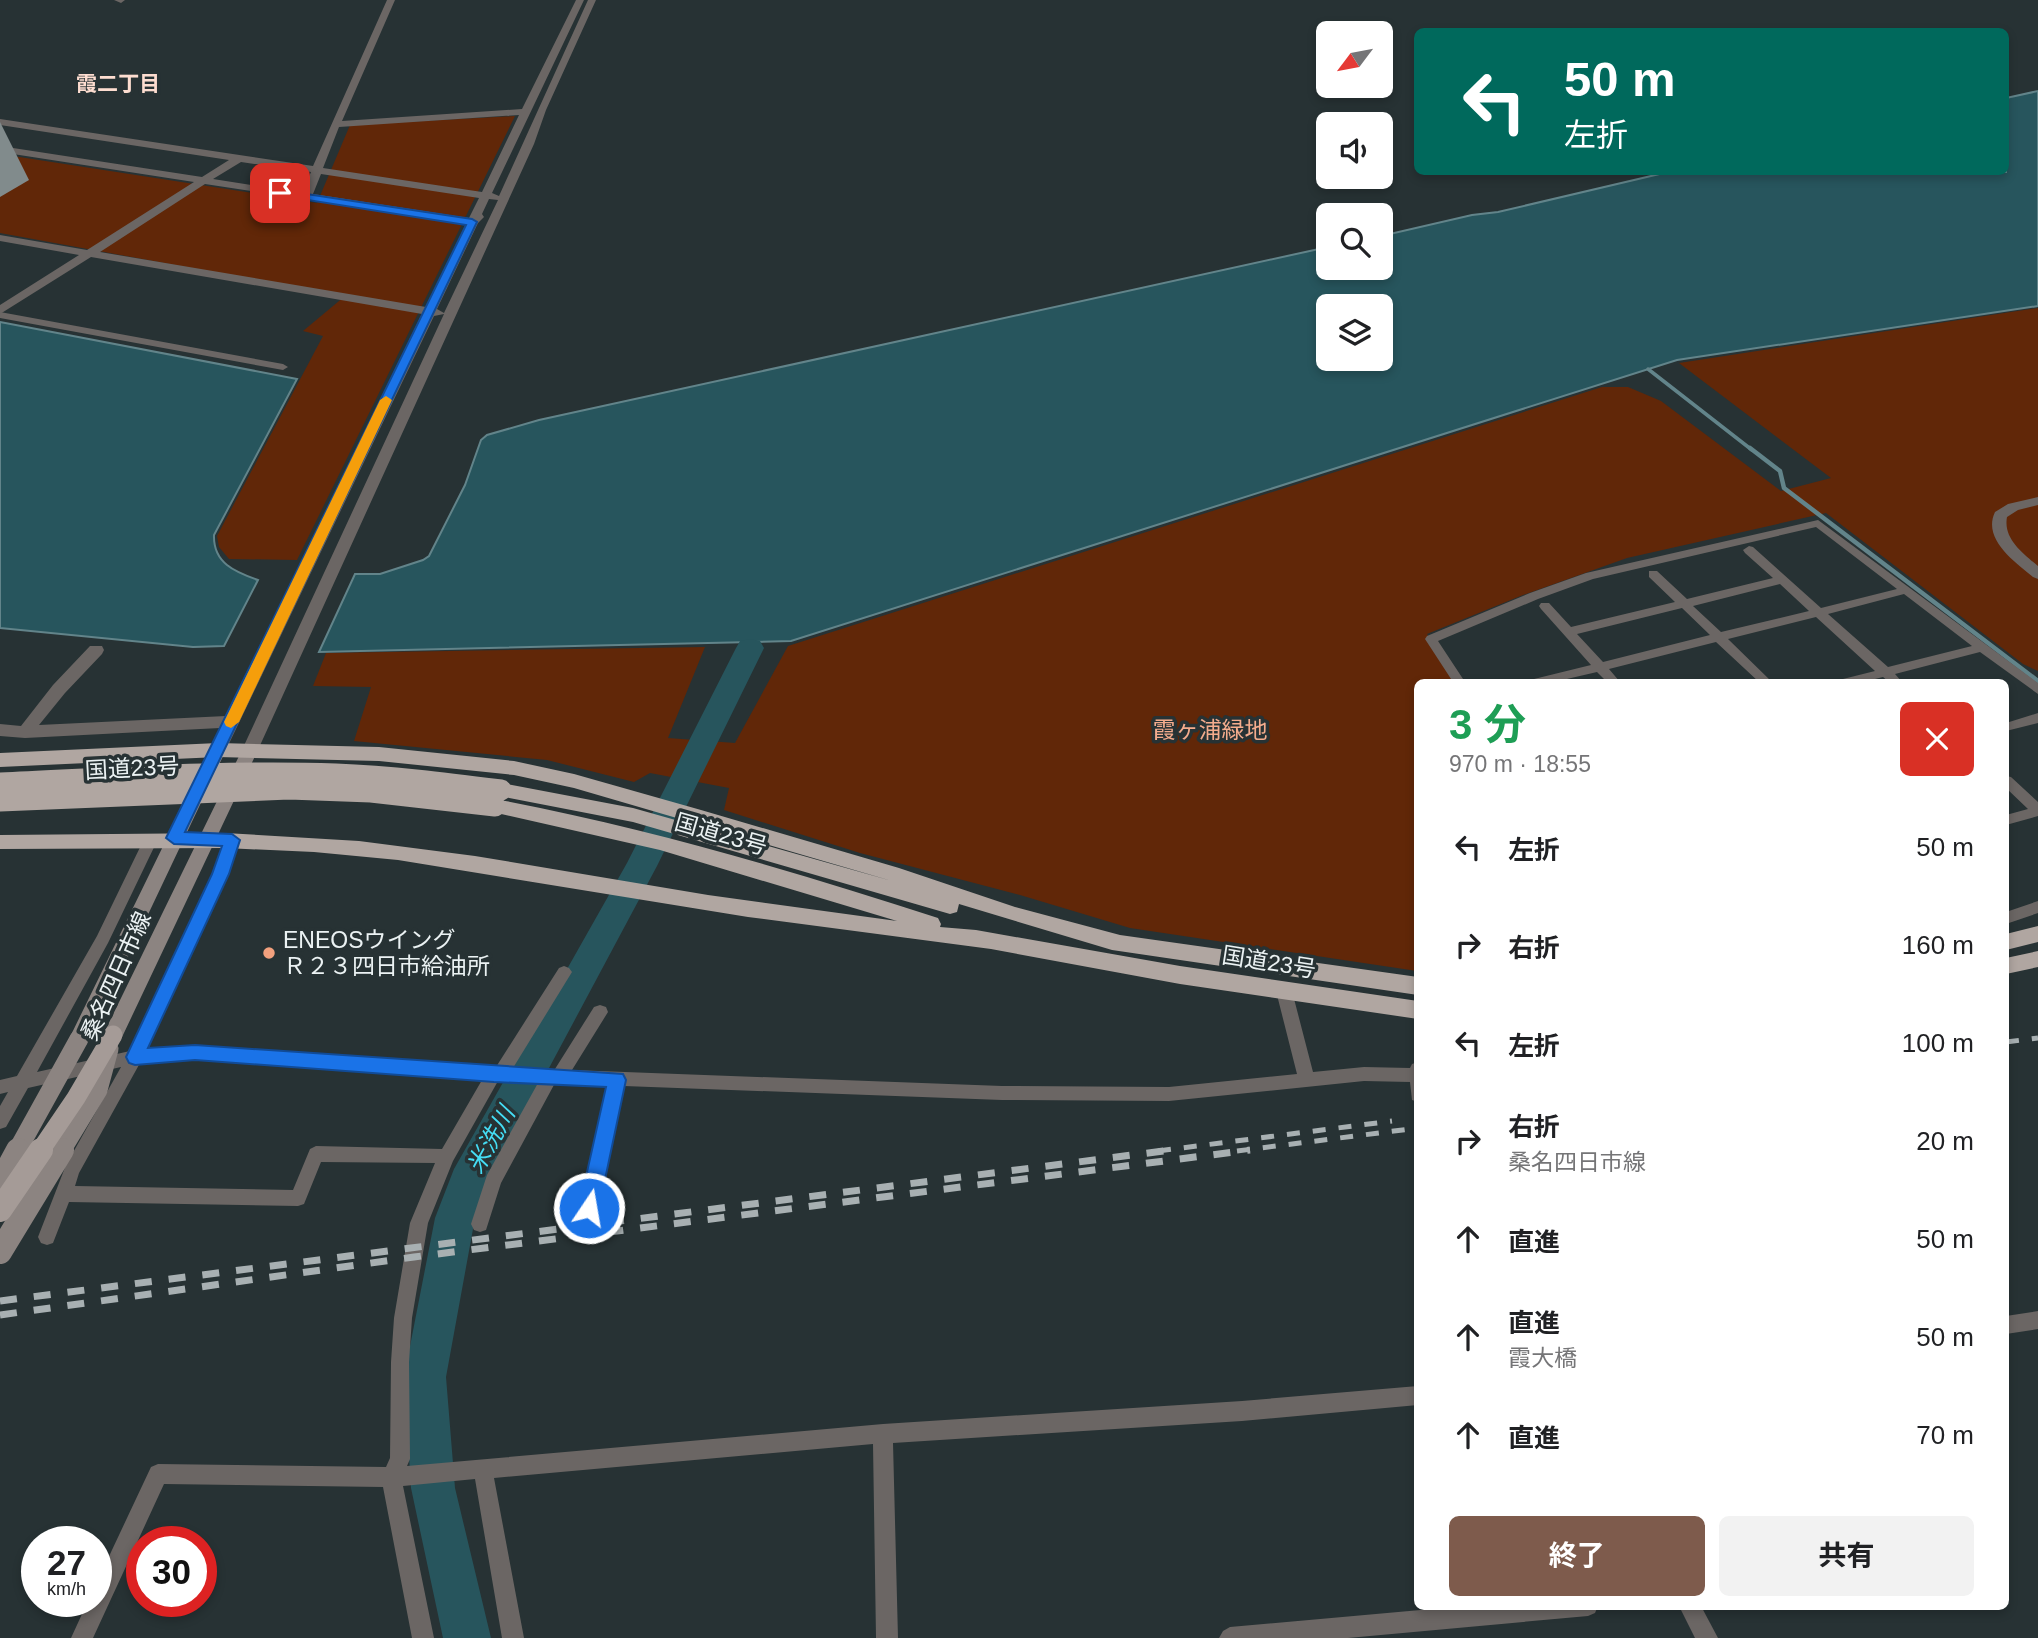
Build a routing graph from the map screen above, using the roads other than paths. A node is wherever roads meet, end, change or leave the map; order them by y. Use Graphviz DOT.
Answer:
graph roads {
  1 [pos="391,0"];
  2 [pos="580,0"];
  3 [pos="592,0"];
  4 [pos="525,112"];
  5 [pos="0,122"];
  6 [pos="335,124"];
  7 [pos="80,136"];
  8 [pos="68,142"];
  9 [pos="0,149"];
  10 [pos="56,149"];
  11 [pos="44,156"];
  12 [pos="239,158"];
  13 [pos="317,170"];
  14 [pos="200,181"];
  15 [pos="486,196"];
  16 [pos="306,197"];
  17 [pos="503,199"];
  18 [pos="472,222"];
  19 [pos="0,237"];
  20 [pos="87,253"];
  21 [pos="0,312"];
  22 [pos="426,313"];
  23 [pos="449,313"];
  24 [pos="283,367"];
  25 [pos="2038,501"];
  26 [pos="1749,550"];
  27 [pos="1653,574"];
  28 [pos="2038,574"];
  29 [pos="1782,580"];
  30 [pos="1907,590"];
  31 [pos="1684,604"];
  32 [pos="1545,606"];
  33 [pos="1818,612"];
  34 [pos="1569,632"];
  35 [pos="1720,638"];
  36 [pos="1983,647"];
  37 [pos="96,650"];
  38 [pos="1600,667"];
  39 [pos="1885,673"];
  40 [pos="1457,679"];
  41 [pos="1551,679"];
  42 [pos="1611,679"];
  43 [pos="1763,679"];
  44 [pos="1860,679"];
  45 [pos="1892,679"];
  46 [pos="2038,690"];
  47 [pos="2038,718"];
  48 [pos="232,722"];
  49 [pos="2009,726"];
  50 [pos="0,730"];
  51 [pos="25,732"];
  52 [pos="218,750"];
  53 [pos="249,752"];
  54 [pos="0,760"];
  55 [pos="0,783"];
  56 [pos="2009,784"];
  57 [pos="498,798"];
  58 [pos="0,801"];
  59 [pos="2038,811"];
  60 [pos="633,816"];
  61 [pos="2009,819"];
  62 [pos="694,833"];
  63 [pos="174,838"];
  64 [pos="150,839"];
  65 [pos="209,839"];
  66 [pos="232,840"];
  67 [pos="0,842"];
  68 [pos="2038,906"];
  69 [pos="2009,916"];
  70 [pos="2009,921"];
  71 [pos="2023,937"];
  72 [pos="987,942"];
  73 [pos="2038,959"];
  74 [pos="2009,965"];
  75 [pos="564,972"];
  76 [pos="1414,985"];
  77 [pos="1284,991"];
  78 [pos="1414,1009"];
  79 [pos="600,1012"];
  80 [pos="113,1035"];
  81 [pos="135,1057"];
  82 [pos="1414,1072"];
  83 [pos="500,1074"];
  84 [pos="555,1077"];
  85 [pos="1307,1079"];
  86 [pos="617,1080"];
  87 [pos="25,1082"];
  88 [pos="0,1087"];
  89 [pos="0,1122"];
  90 [pos="446,1157"];
  91 [pos="0,1167"];
  92 [pos="72,1170"];
  93 [pos="0,1184"];
  94 [pos="63,1194"];
  95 [pos="589,1208"];
  96 [pos="0,1210"];
  97 [pos="480,1224"];
  98 [pos="47,1237"];
  99 [pos="0,1252"];
  100 [pos="2038,1320"];
  101 [pos="2009,1325"];
  102 [pos="1414,1395"];
  103 [pos="883,1434"];
  104 [pos="475,1470"];
  105 [pos="396,1477"];
  106 [pos="1543,1610"];
  107 [pos="1691,1610"];
  108 [pos="82,1638"];
  109 [pos="423,1638"];
  110 [pos="513,1638"];
  111 [pos="887,1638"];
  112 [pos="1230,1638"];
  113 [pos="1707,1638"];
  1 -- 6 [label="street"];
  2 -- 4 [label="street"];
  3 -- 17 [label="street"];
  4 -- 6 [label="street"];
  4 -- 15 [label="street"];
  5 -- 7 [label="street"];
  6 -- 13 [label="street"];
  7 -- 8 [label="street"];
  7 -- 12 [label="street"];
  9 -- 11 [label="street"];
  10 -- 11 [label="street"];
  11 -- 14 [label="street"];
  12 -- 13 [label="street"];
  12 -- 14 [label="street"];
  13 -- 15 [label="street"];
  13 -- 16 [label="street"];
  14 -- 16 [label="street"];
  14 -- 20 [label="street"];
  15 -- 17 [label="street"];
  15 -- 18 [label="street"];
  16 -- 18 [label="street"];
  17 -- 18 [label="street"];
  17 -- 23 [label="street"];
  18 -- 22 [label="street"];
  19 -- 20 [label="street"];
  20 -- 21 [label="street"];
  20 -- 22 [label="street"];
  21 -- 24 [label="street"];
  22 -- 23 [label="street"];
  22 -- 48 [label="street"];
  23 -- 53 [label="street"];
  25 -- 28 [label="street"];
  26 -- 29 [label="street"];
  27 -- 31 [label="street"];
  29 -- 31 [label="street"];
  29 -- 33 [label="street"];
  30 -- 33 [label="street"];
  30 -- 36 [label="street"];
  30 -- 40 [label="street"];
  31 -- 34 [label="street"];
  31 -- 35 [label="street"];
  32 -- 34 [label="street"];
  33 -- 35 [label="street"];
  33 -- 39 [label="street"];
  34 -- 38 [label="street"];
  35 -- 38 [label="street"];
  35 -- 43 [label="street"];
  36 -- 39 [label="street"];
  36 -- 46 [label="street"];
  37 -- 51 [label="street"];
  38 -- 41 [label="street"];
  38 -- 42 [label="street"];
  39 -- 44 [label="street"];
  39 -- 45 [label="street"];
  47 -- 49 [label="street"];
  48 -- 51 [label="street"];
  48 -- 52 [label="street"];
  50 -- 51 [label="street"];
  52 -- 53 [label="highway"];
  52 -- 54 [label="highway"];
  52 -- 63 [label="main road, 桑名四日市線"];
  53 -- 60 [label="highway"];
  53 -- 65 [label="main road, 桑名四日市線"];
  55 -- 57 [label="highway, 国道23号, bridge"];
  56 -- 59 [label="street"];
  57 -- 58 [label="highway, 国道23号, bridge"];
  57 -- 60 [label="highway, 国道23号"];
  59 -- 61 [label="street"];
  60 -- 62 [label="highway, 国道23号"];
  60 -- 62 [label="highway, 国道23号"];
  62 -- 72 [label="highway, 国道23号"];
  62 -- 76 [label="highway, 国道23号"];
  63 -- 64 [label="highway"];
  63 -- 65 [label="highway"];
  63 -- 93 [label="main road, 桑名四日市線, bridge"];
  64 -- 67 [label="highway"];
  64 -- 87 [label="street"];
  65 -- 66 [label="highway"];
  65 -- 80 [label="main road, 桑名四日市線"];
  66 -- 72 [label="highway"];
  66 -- 81 [label="street"];
  68 -- 69 [label="street"];
  70 -- 71 [label="street"];
  72 -- 77 [label="highway, 国道23号"];
  73 -- 74 [label="highway"];
  75 -- 83 [label="street"];
  77 -- 78 [label="highway, 国道23号"];
  77 -- 85 [label="street"];
  79 -- 84 [label="street"];
  80 -- 96 [label="main road, bridge"];
  80 -- 99 [label="main road, 桑名四日市線, bridge"];
  81 -- 83 [label="street"];
  81 -- 87 [label="street"];
  81 -- 92 [label="street"];
  82 -- 85 [label="street"];
  83 -- 84 [label="street"];
  83 -- 90 [label="street"];
  84 -- 86 [label="street"];
  84 -- 97 [label="street"];
  85 -- 86 [label="street"];
  86 -- 95 [label="street"];
  87 -- 88 [label="street"];
  87 -- 89 [label="street"];
  90 -- 94 [label="street"];
  90 -- 105 [label="street"];
  91 -- 92 [label="street"];
  92 -- 94 [label="street"];
  94 -- 98 [label="street"];
  100 -- 101 [label="street"];
  102 -- 103 [label="street"];
  103 -- 104 [label="street"];
  103 -- 111 [label="street"];
  104 -- 105 [label="street"];
  104 -- 110 [label="street"];
  105 -- 108 [label="street"];
  105 -- 109 [label="street"];
  106 -- 112 [label="street"];
  107 -- 113 [label="street"];
}
